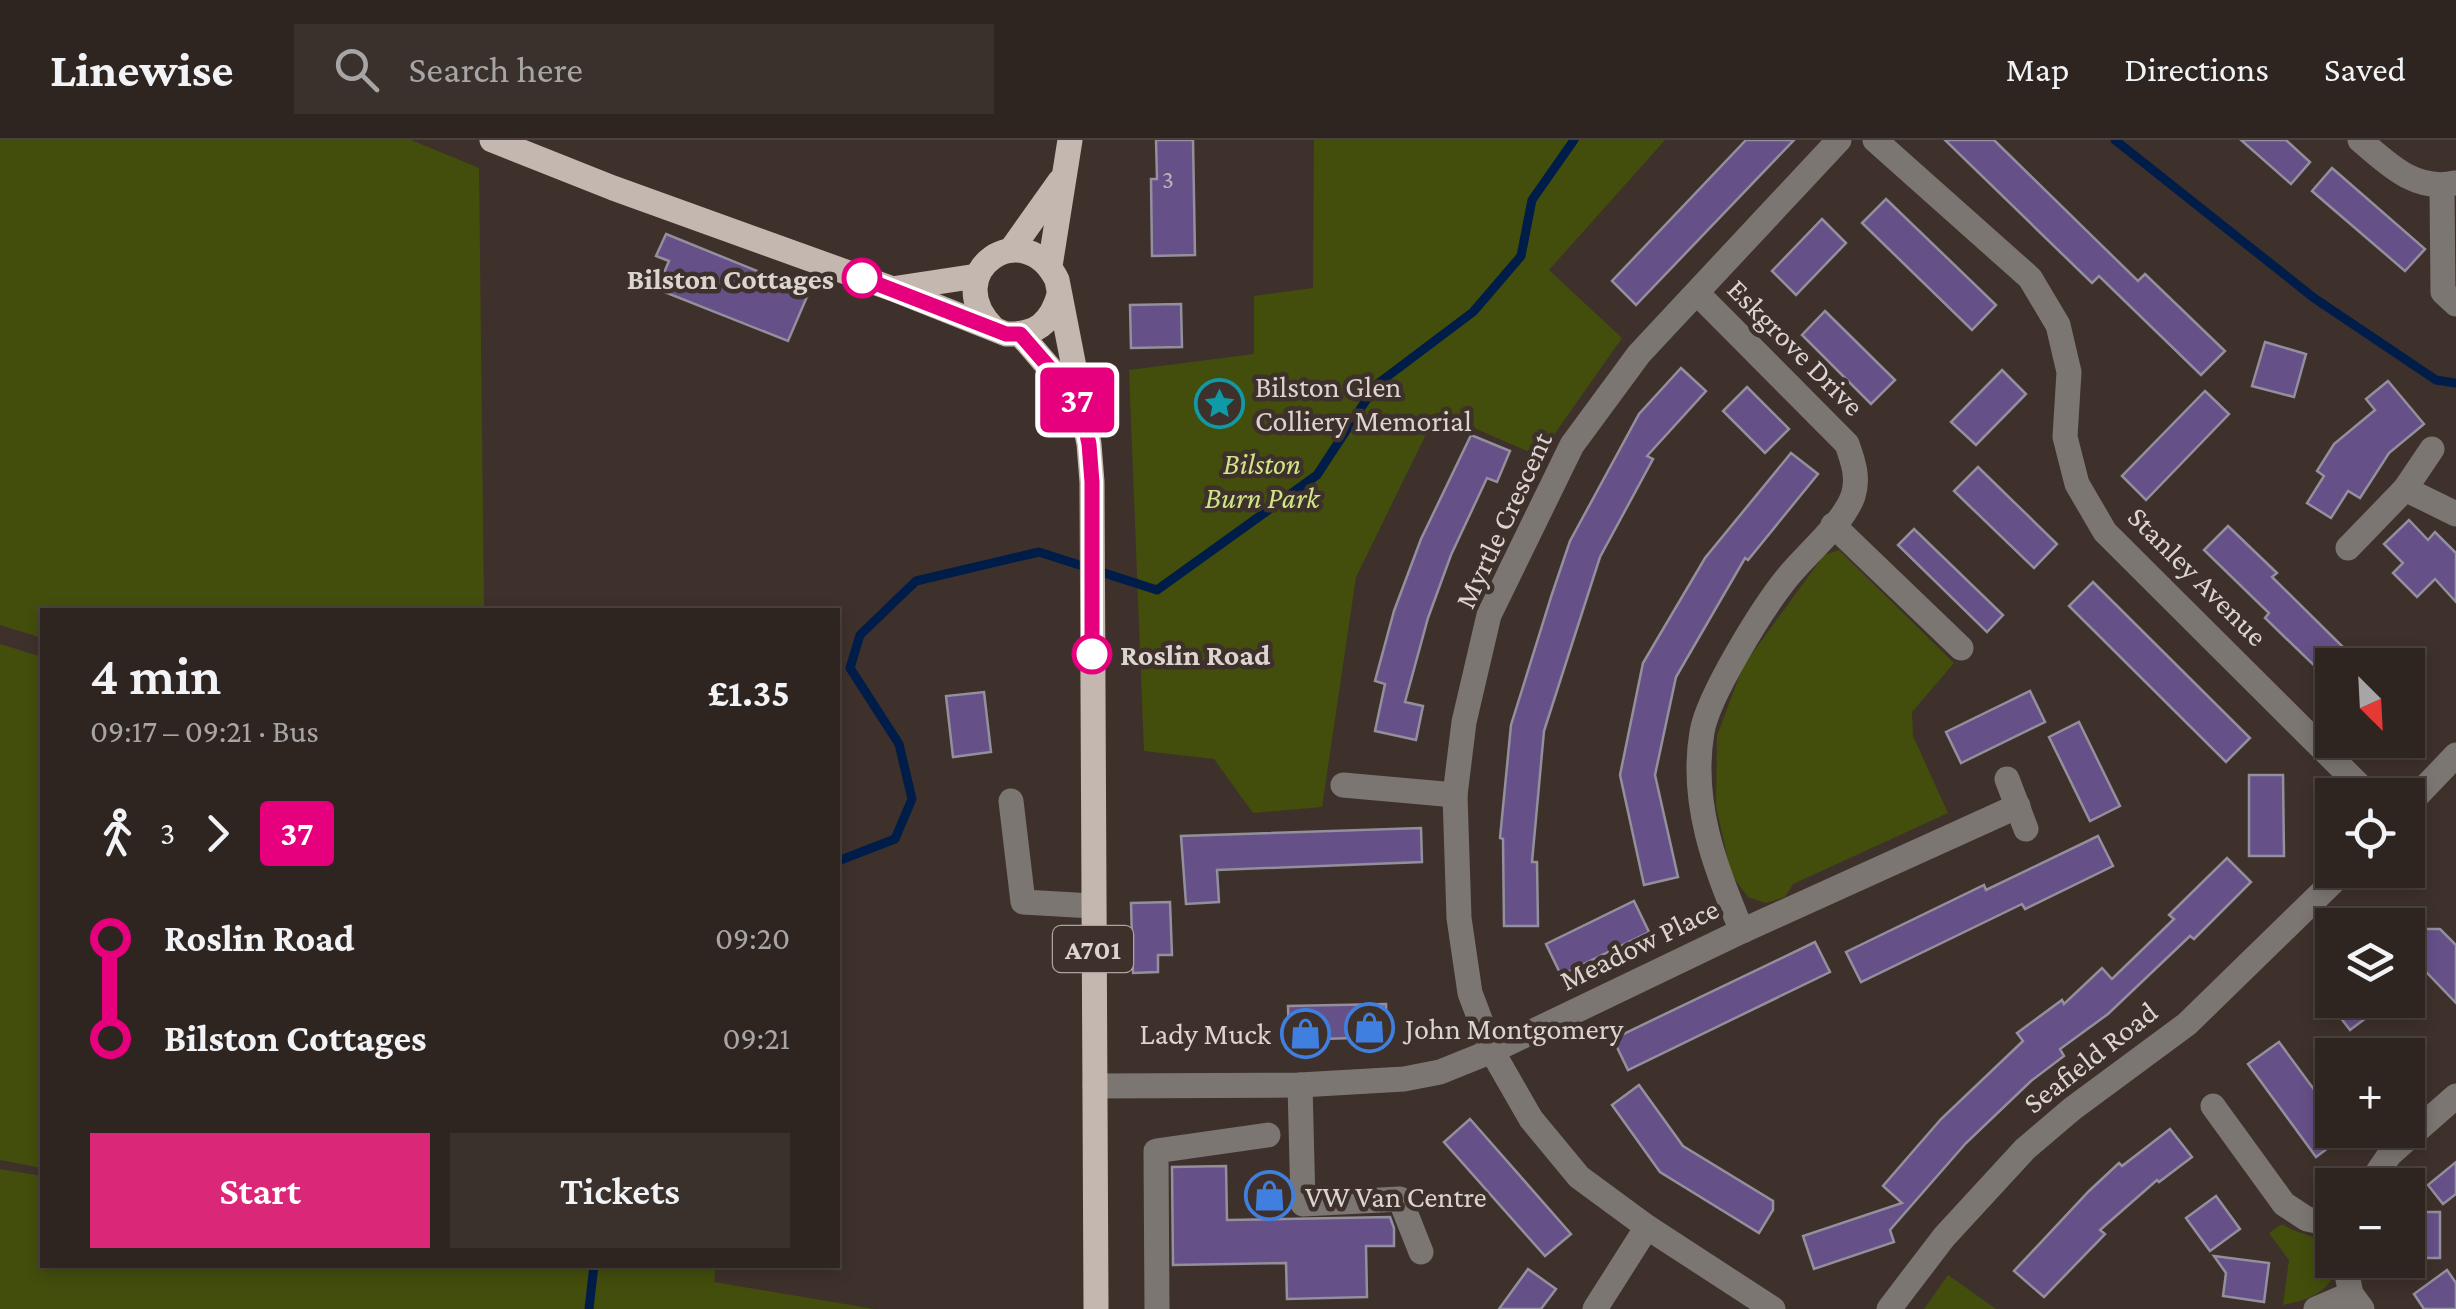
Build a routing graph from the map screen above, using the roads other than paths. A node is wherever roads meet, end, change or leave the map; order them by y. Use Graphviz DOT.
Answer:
graph roads {
  1 [pos="492,140"];
  2 [pos="1070,140"];
  3 [pos="1839,140"];
  4 [pos="1875,140"];
  5 [pos="2360,140"];
  6 [pos="1062,178"];
  7 [pos="2449,184"];
  8 [pos="1010,250"];
  9 [pos="1050,266"];
  10 [pos="977,276"];
  11 [pos="892,289"];
  12 [pos="1698,294"];
  13 [pos="1058,295"];
  14 [pos="2456,304"];
  15 [pos="992,328"];
  16 [pos="1020,334"];
  17 [pos="1080,403"];
  18 [pos="2432,449"];
  19 [pos="2404,488"];
  20 [pos="2456,514"];
  21 [pos="1833,525"];
  22 [pos="2348,548"];
  23 [pos="1961,648"];
  24 [pos="2456,755"];
  25 [pos="2352,778"];
  26 [pos="2008,779"];
  27 [pos="1343,784"];
  28 [pos="2425,788"];
  29 [pos="1454,794"];
  30 [pos="1010,800"];
  31 [pos="2327,888"];
  32 [pos="1093,906"];
  33 [pos="1742,931"];
  34 [pos="1492,1051"];
  35 [pos="1300,1085"];
  36 [pos="1095,1086"];
  37 [pos="2456,1096"];
  38 [pos="2212,1106"];
  39 [pos="1268,1135"];
  40 [pos="2381,1168"];
  41 [pos="2315,1221"];
  42 [pos="1648,1227"];
  43 [pos="1420,1252"];
  44 [pos="2356,1301"];
  45 [pos="1096,1309"];
  46 [pos="1158,1309"];
  47 [pos="1595,1309"];
  48 [pos="1773,1309"];
  49 [pos="1890,1309"];
  50 [pos="2316,1309"];
  1 -- 11 [label="main road"];
  2 -- 6 [label="main road"];
  3 -- 12 [label="street, Myrtle Crescent"];
  4 -- 25 [label="street, Stanley Avenue"];
  5 -- 7 [label="street"];
  6 -- 8 [label="main road"];
  6 -- 9 [label="main road"];
  7 -- 14 [label="street"];
  8 -- 9 [label="main road"];
  8 -- 10 [label="main road"];
  9 -- 13 [label="main road"];
  10 -- 11 [label="main road"];
  10 -- 15 [label="main road"];
  11 -- 15 [label="main road"];
  12 -- 21 [label="street, Eskgrove Drive"];
  12 -- 29 [label="street, Myrtle Crescent"];
  13 -- 16 [label="main road"];
  13 -- 17 [label="main road, A701"];
  15 -- 16 [label="main road"];
  16 -- 17 [label="main road"];
  17 -- 32 [label="main road, A701"];
  18 -- 19 [label="street"];
  19 -- 20 [label="street"];
  19 -- 22 [label="street"];
  21 -- 23 [label="street"];
  21 -- 33 [label="street, Eskgrove Drive"];
  24 -- 28 [label="street"];
  26 -- 33 [label="street, Meadow Place"];
  27 -- 29 [label="street"];
  29 -- 34 [label="street, Myrtle Crescent"];
  30 -- 32 [label="street"];
  31 -- 49 [label="street, Seafield Road"];
  32 -- 36 [label="main road, A701"];
  33 -- 34 [label="street, Meadow Place"];
  34 -- 35 [label="street, Meadow Place"];
  34 -- 42 [label="street, Myrtle Crescent"];
  35 -- 36 [label="street, Meadow Place"];
  35 -- 43 [label="street"];
  36 -- 45 [label="main road, A701"];
  37 -- 40 [label="street"];
  38 -- 41 [label="street"];
  39 -- 46 [label="street"];
  42 -- 47 [label="street"];
  42 -- 48 [label="street, Myrtle Crescent"];
  44 -- 50 [label="street"];
}
